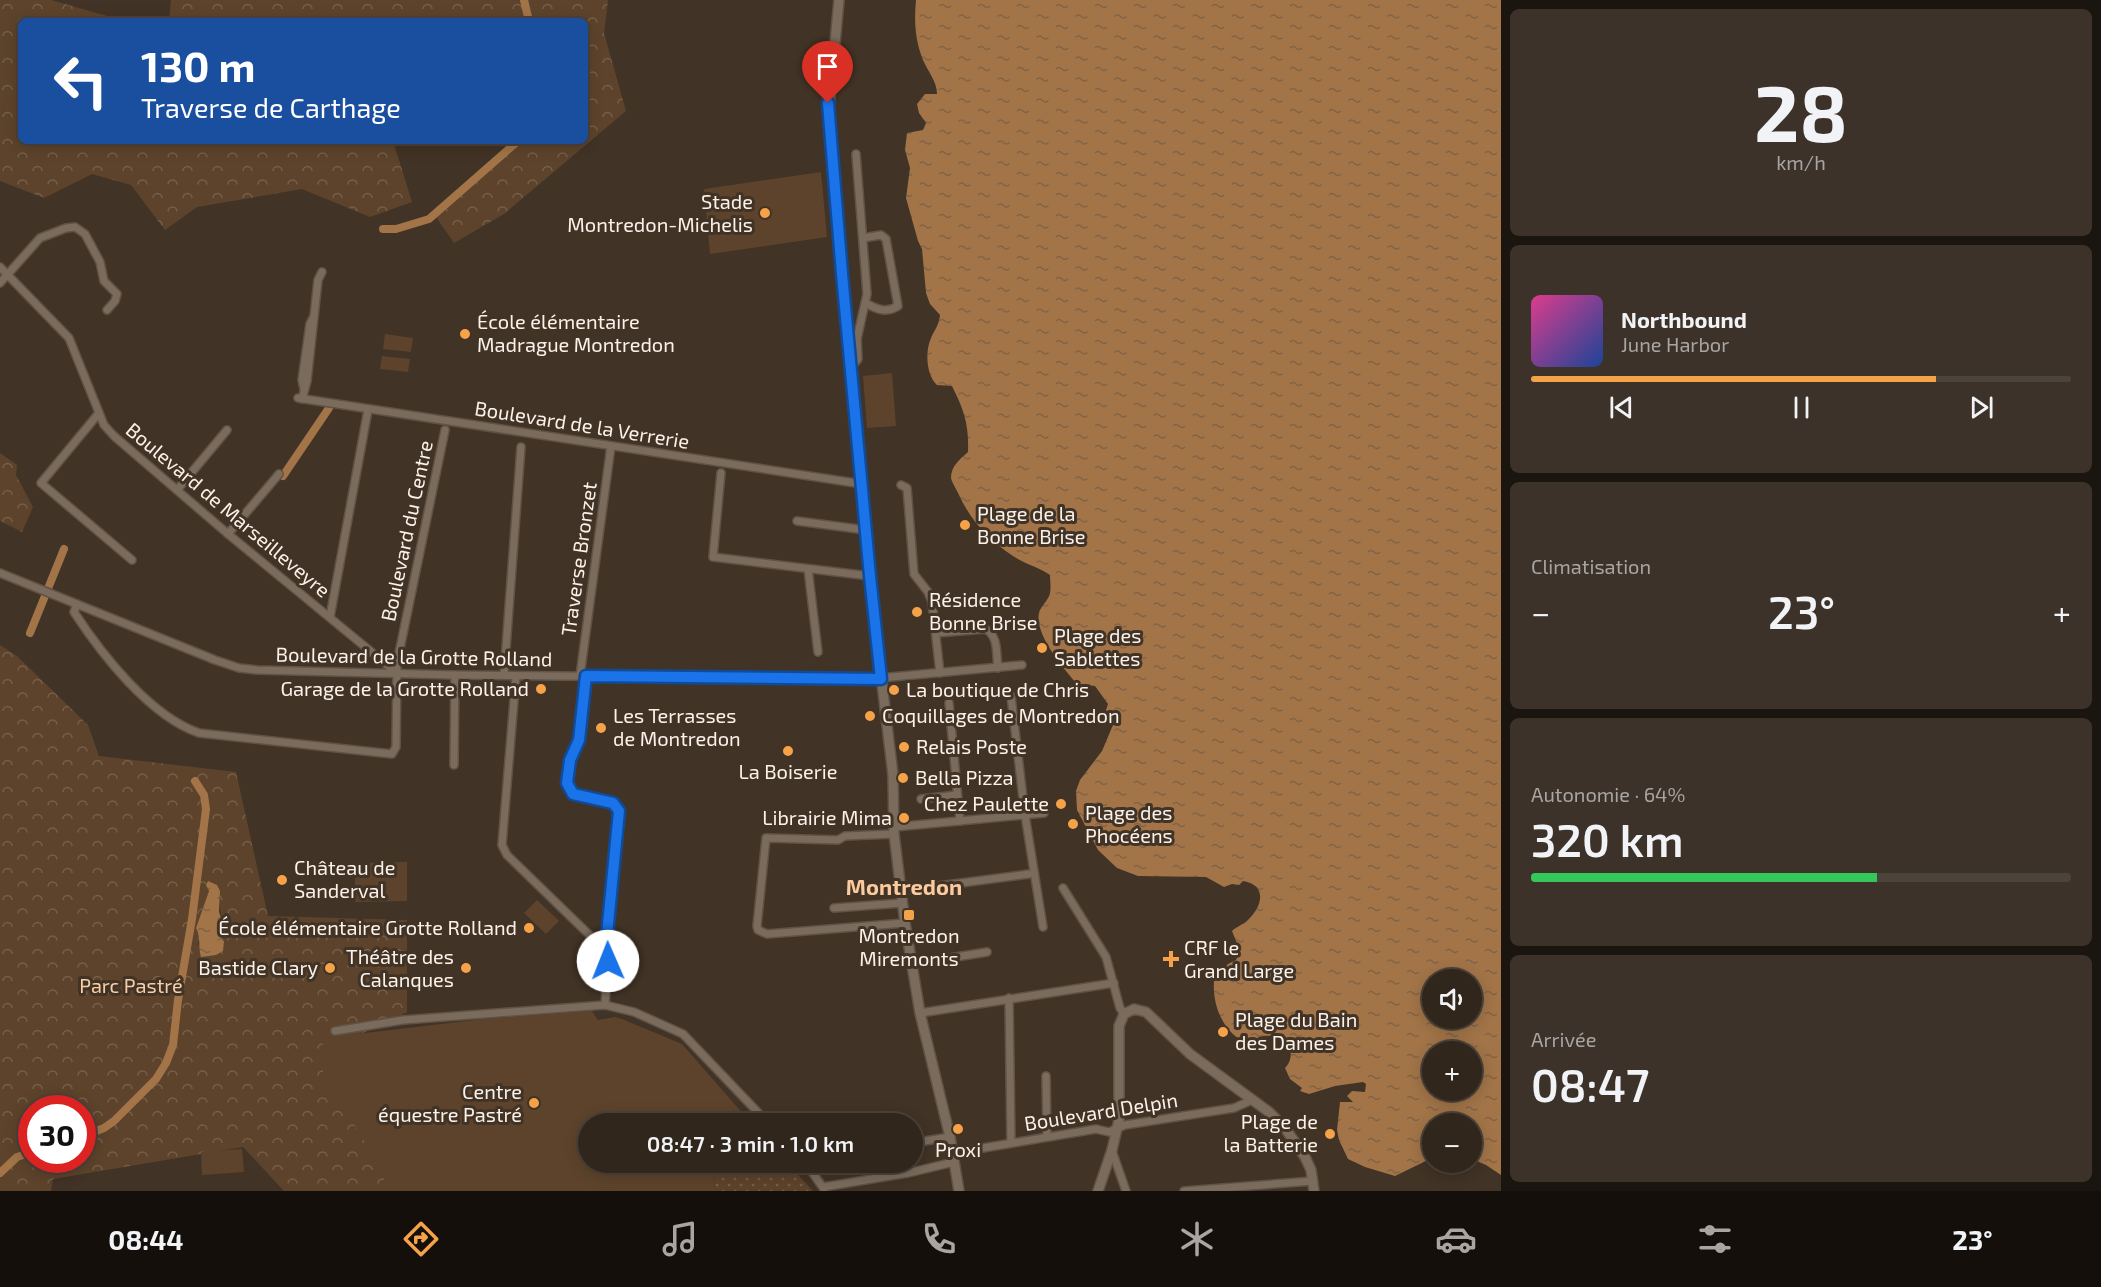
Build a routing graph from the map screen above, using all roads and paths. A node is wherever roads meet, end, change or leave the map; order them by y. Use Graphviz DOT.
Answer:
graph roads {
  1 [pos="839,0"];
  2 [pos="856,154"];
  3 [pos="863,238"];
  4 [pos="0,267"];
  5 [pos="322,272"];
  6 [pos="7,274"];
  7 [pos="0,283"];
  8 [pos="866,303"];
  9 [pos="107,310"];
  10 [pos="850,364"];
  11 [pos="368,410"];
  12 [pos="99,413"];
  13 [pos="227,430"];
  14 [pos="445,430"];
  15 [pos="611,446"];
  16 [pos="521,447"];
  17 [pos="721,472"];
  18 [pos="279,474"];
  19 [pos="862,484"];
  20 [pos="901,485"];
  21 [pos="177,490"];
  22 [pos="797,521"];
  23 [pos="866,530"];
  24 [pos="228,534"];
  25 [pos="132,560"];
  26 [pos="808,568"];
  27 [pos="0,573"];
  28 [pos="870,576"];
  29 [pos="77,604"];
  30 [pos="330,617"];
  31 [pos="936,633"];
  32 [pos="818,652"];
  33 [pos="1022,665"];
  34 [pos="998,668"];
  35 [pos="396,673"];
  36 [pos="940,673"];
  37 [pos="455,675"];
  38 [pos="504,675"];
  39 [pos="516,676"];
  40 [pos="583,676"];
  41 [pos="881,679"];
  42 [pos="1011,696"];
  43 [pos="949,704"];
  44 [pos="454,765"];
  45 [pos="957,795"];
  46 [pos="921,799"];
  47 [pos="1044,813"];
  48 [pos="1025,815"];
  49 [pos="960,821"];
  50 [pos="894,830"];
  51 [pos="1029,874"];
  52 [pos="1063,888"];
  53 [pos="900,891"];
  54 [pos="902,903"];
  55 [pos="834,908"];
  56 [pos="905,923"];
  57 [pos="1043,927"];
  58 [pos="606,951"];
  59 [pos="987,952"];
  60 [pos="912,964"];
  61 [pos="1114,983"];
  62 [pos="1009,998"];
  63 [pos="605,1005"];
  64 [pos="920,1013"];
  65 [pos="1124,1014"];
  66 [pos="335,1031"];
  67 [pos="1046,1076"];
  68 [pos="1252,1100"];
  69 [pos="758,1113"];
  70 [pos="1117,1128"];
  71 [pos="950,1137"];
  72 [pos="1047,1137"];
  73 [pos="923,1141"];
  74 [pos="1011,1143"];
  75 [pos="1112,1150"];
  76 [pos="953,1158"];
  77 [pos="813,1173"];
  78 [pos="1313,1181"];
  79 [pos="824,1189"];
  80 [pos="959,1191"];
  81 [pos="1098,1191"];
  82 [pos="1126,1191"];
  83 [pos="1184,1191"];
  84 [pos="1314,1191"];
  1 -- 10 [label="street"];
  2 -- 3 [label="street"];
  3 -- 8 [label="street"];
  3 -- 8 [label="street"];
  4 -- 6 [label="street, Boulevard de Marseilleveyre"];
  5 -- 11 [label="street, Boulevard de la Verrerie"];
  6 -- 7 [label="street"];
  6 -- 9 [label="street"];
  6 -- 12 [label="street, Boulevard de Marseilleveyre"];
  8 -- 10 [label="street"];
  10 -- 19 [label="street"];
  11 -- 15 [label="street, Boulevard de la Verrerie"];
  11 -- 30 [label="street"];
  12 -- 21 [label="street, Boulevard de Marseilleveyre"];
  12 -- 25 [label="street"];
  13 -- 21 [label="street"];
  14 -- 35 [label="street, Boulevard du Centre"];
  15 -- 19 [label="street, Boulevard de la Verrerie"];
  15 -- 40 [label="street, Traverse Bronzet"];
  16 -- 38 [label="street"];
  17 -- 26 [label="street"];
  18 -- 24 [label="street"];
  19 -- 23 [label="street"];
  20 -- 31 [label="street"];
  21 -- 24 [label="street, Boulevard de Marseilleveyre"];
  22 -- 23 [label="street"];
  23 -- 28 [label="street"];
  24 -- 30 [label="street, Boulevard de Marseilleveyre"];
  26 -- 28 [label="street"];
  26 -- 32 [label="street"];
  27 -- 29 [label="street, Boulevard de la Grotte Rolland"];
  28 -- 41 [label="street"];
  29 -- 35 [label="street, Boulevard de la Grotte Rolland"];
  29 -- 35 [label="street, Boulevard du Centre"];
  30 -- 35 [label="street, Boulevard de Marseilleveyre"];
  31 -- 34 [label="street"];
  31 -- 36 [label="street"];
  33 -- 34 [label="street, Boulevard de la Grotte Rolland"];
  34 -- 36 [label="street, Boulevard de la Grotte Rolland"];
  35 -- 37 [label="street, Boulevard de la Grotte Rolland"];
  36 -- 41 [label="street, Boulevard de la Grotte Rolland"];
  37 -- 38 [label="street, Boulevard de la Grotte Rolland"];
  37 -- 44 [label="street"];
  38 -- 39 [label="street, Boulevard de la Grotte Rolland"];
  39 -- 40 [label="street, Boulevard de la Grotte Rolland"];
  39 -- 58 [label="street"];
  40 -- 41 [label="street, Boulevard de la Grotte Rolland"];
  40 -- 58 [label="street, Traverse Bronzet"];
  41 -- 50 [label="street"];
  42 -- 48 [label="street"];
  43 -- 45 [label="street"];
  45 -- 46 [label="street"];
  45 -- 49 [label="street"];
  47 -- 48 [label="street"];
  48 -- 49 [label="street"];
  48 -- 57 [label="street"];
  49 -- 50 [label="street"];
  50 -- 53 [label="street"];
  50 -- 56 [label="street"];
  51 -- 53 [label="street"];
  52 -- 61 [label="street"];
  53 -- 54 [label="street"];
  54 -- 55 [label="street"];
  54 -- 56 [label="street"];
  56 -- 60 [label="street"];
  58 -- 63 [label="street"];
  59 -- 60 [label="street"];
  60 -- 64 [label="street"];
  61 -- 62 [label="street"];
  61 -- 65 [label="street"];
  62 -- 64 [label="street"];
  62 -- 74 [label="street"];
  63 -- 66 [label="street"];
  63 -- 69 [label="street"];
  64 -- 71 [label="street"];
  65 -- 68 [label="street"];
  65 -- 70 [label="street"];
  67 -- 72 [label="street"];
  68 -- 70 [label="street, Boulevard Delpin"];
  68 -- 78 [label="street"];
  70 -- 72 [label="street, Boulevard Delpin"];
  70 -- 75 [label="street"];
  71 -- 73 [label="street"];
  71 -- 76 [label="street"];
  72 -- 74 [label="street, Boulevard Delpin"];
  74 -- 76 [label="street, Boulevard Delpin"];
  75 -- 81 [label="street"];
  75 -- 82 [label="street"];
  76 -- 79 [label="street, Boulevard Delpin"];
  76 -- 80 [label="street"];
  77 -- 79 [label="street"];
  78 -- 83 [label="street"];
  78 -- 84 [label="street"];
}
